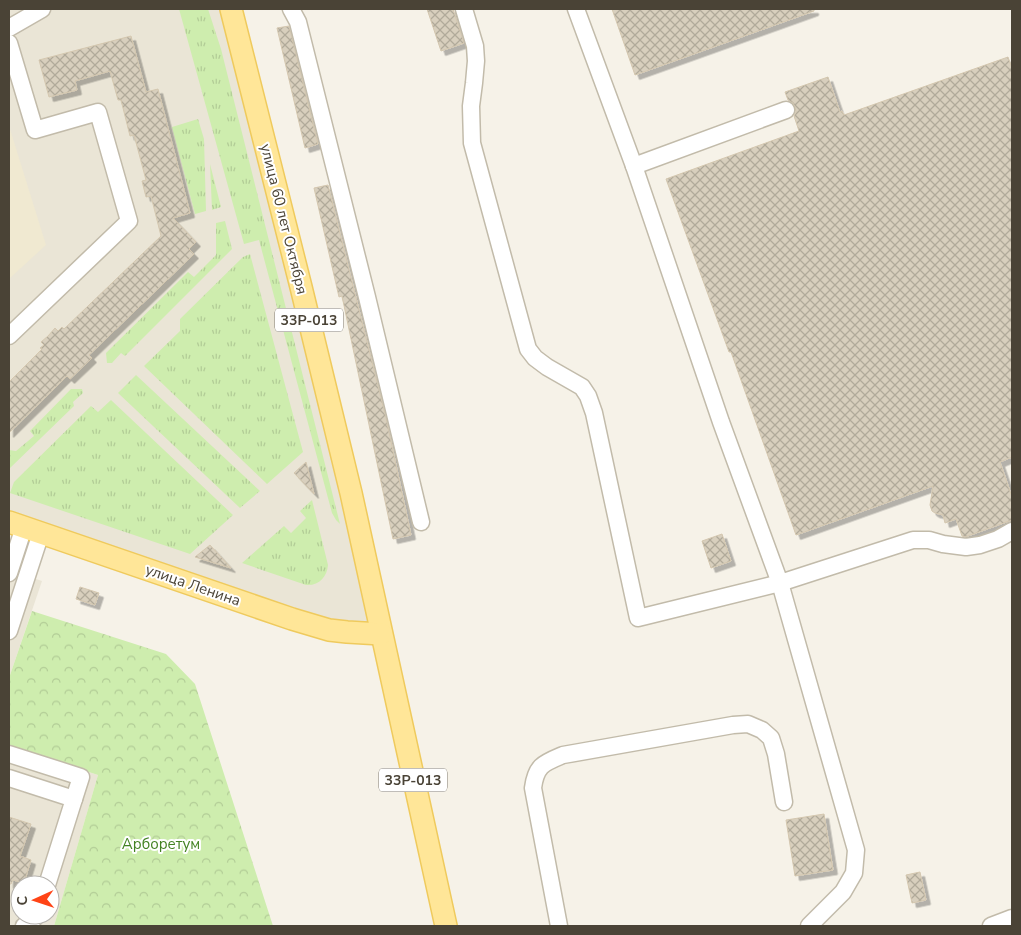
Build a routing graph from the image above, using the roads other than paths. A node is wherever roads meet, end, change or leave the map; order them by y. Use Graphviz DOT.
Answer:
graph roads {
  1 [pos="42,9"];
  2 [pos="291,9"];
  3 [pos="464,9"];
  4 [pos="576,9"];
  5 [pos="235,10"];
  6 [pos="9,28"];
  7 [pos="9,43"];
  8 [pos="786,110"];
  9 [pos="634,166"];
  10 [pos="9,336"];
  11 [pos="421,522"];
  12 [pos="25,527"];
  13 [pos="1012,532"];
  14 [pos="9,572"];
  15 [pos="780,583"];
  16 [pos="9,631"];
  17 [pos="381,634"];
  18 [pos="9,754"];
  19 [pos="9,778"];
  20 [pos="74,799"];
  21 [pos="784,802"];
  22 [pos="50,875"];
  23 [pos="1012,918"];
  24 [pos="440,925"];
  25 [pos="559,926"];
  26 [pos="809,926"];
  27 [pos="991,926"];
  1 -- 6 [label="street"];
  2 -- 11 [label="street"];
  3 -- 15 [label="street"];
  4 -- 9 [label="street"];
  5 -- 17 [label="main road, улица 60 лет Октября / 33Р-013"];
  7 -- 10 [label="street"];
  8 -- 9 [label="street"];
  9 -- 15 [label="street"];
  12 -- 14 [label="street"];
  12 -- 16 [label="street"];
  12 -- 17 [label="main road, улица Ленина"];
  13 -- 15 [label="street"];
  15 -- 26 [label="street"];
  17 -- 24 [label="main road, 33Р-013"];
  18 -- 20 [label="street"];
  19 -- 20 [label="street"];
  20 -- 22 [label="street"];
  21 -- 25 [label="street"];
  23 -- 27 [label="street"];
}
